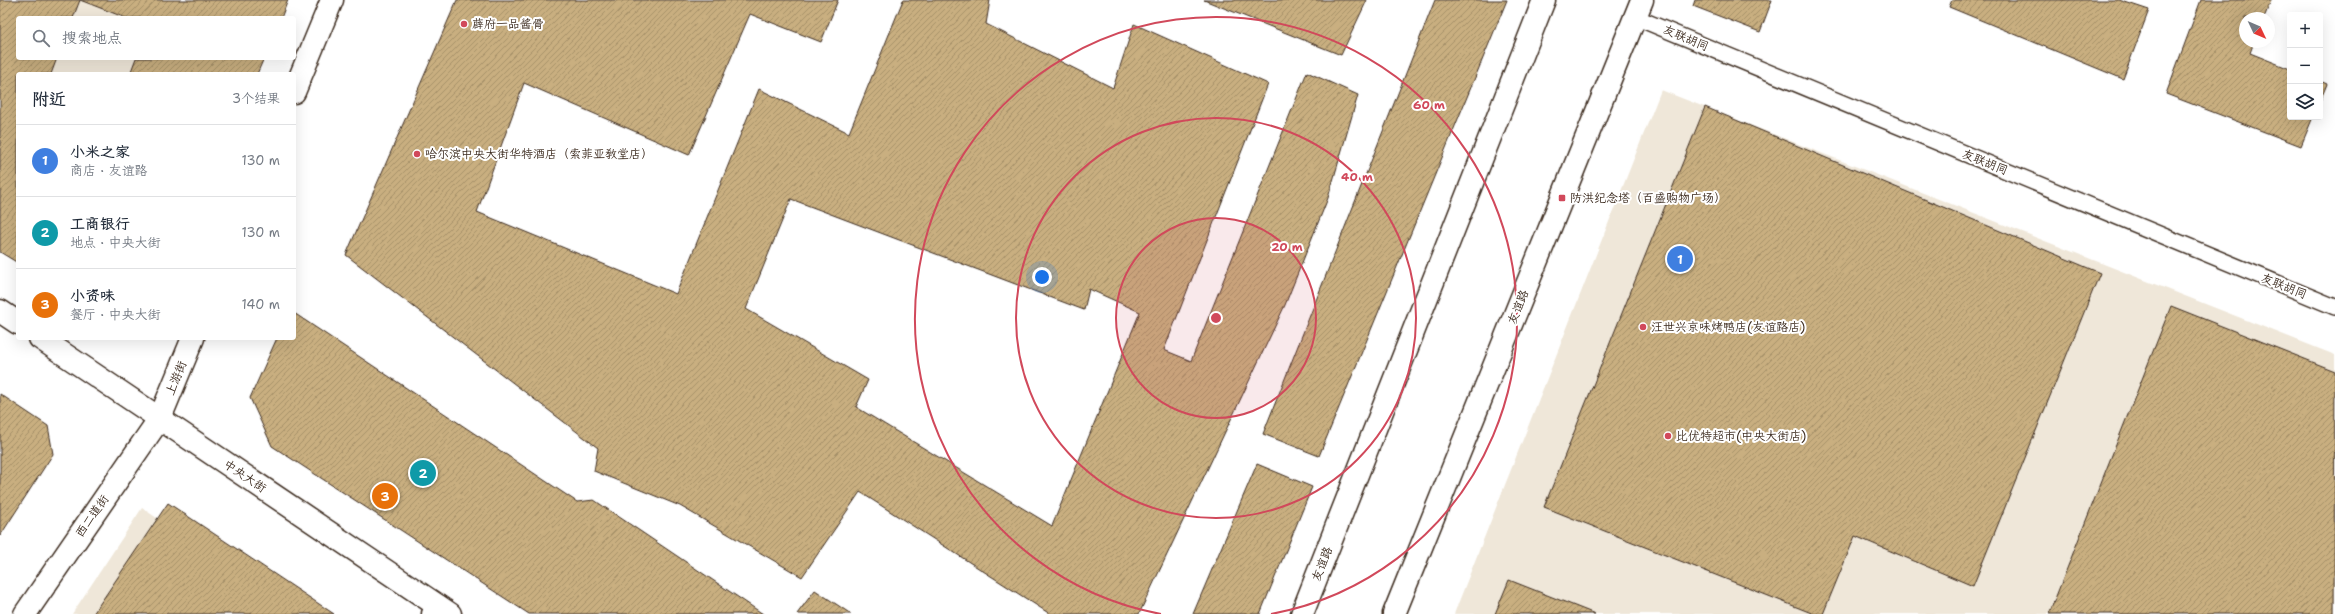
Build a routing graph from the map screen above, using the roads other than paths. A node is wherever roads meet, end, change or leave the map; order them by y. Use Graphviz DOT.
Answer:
graph roads {
  1 [pos="332,0"];
  2 [pos="1544,0"];
  3 [pos="1638,9"];
  4 [pos="296,87"];
  5 [pos="2335,307"];
  6 [pos="0,311"];
  7 [pos="16,322"];
  8 [pos="43,340"];
  9 [pos="192,340"];
  10 [pos="160,418"];
  11 [pos="440,612"];
  12 [pos="25,614"];
  13 [pos="1302,614"];
  14 [pos="1394,614"];
  1 -- 4 [label="main road"];
  2 -- 13 [label="main road, 友谊路"];
  3 -- 5 [label="lane, 友联胡同"];
  3 -- 14 [label="main road, 友谊路"];
  6 -- 7 [label="main road"];
  8 -- 10 [label="main road, 中央大街"];
  9 -- 10 [label="main road, 上游街"];
  10 -- 11 [label="main road, 中央大街"];
  10 -- 12 [label="main road, 西二道街"];
}
